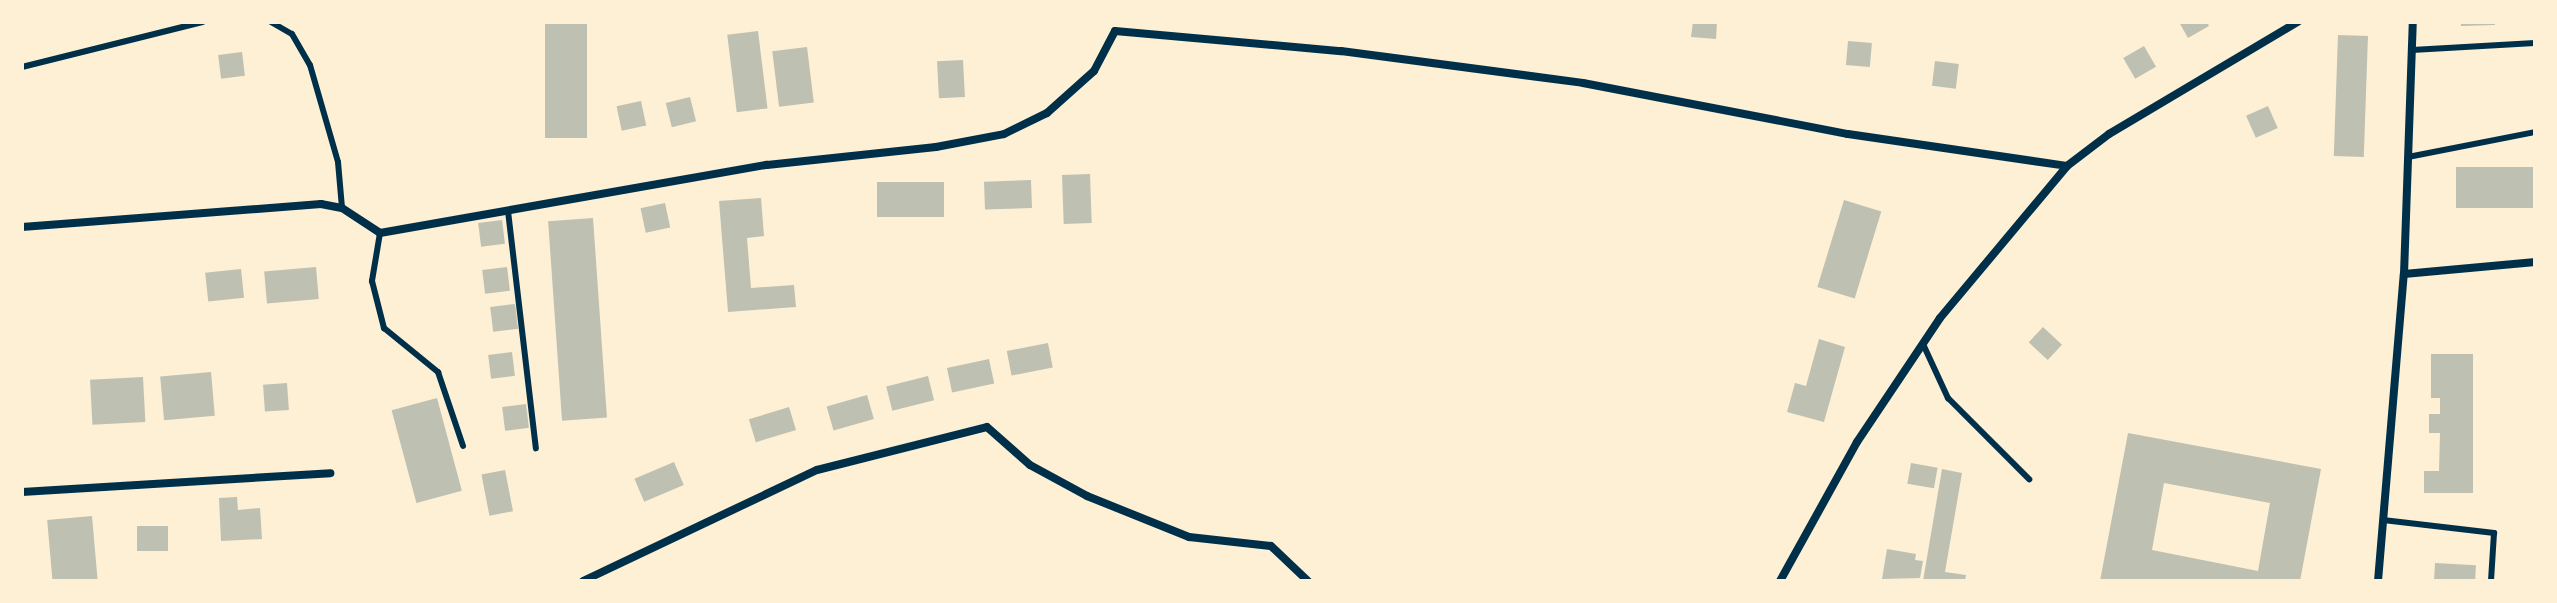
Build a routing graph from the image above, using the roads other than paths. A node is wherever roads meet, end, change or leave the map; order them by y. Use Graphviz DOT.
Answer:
graph roads {
  1 [pos="202,22"];
  2 [pos="271,22"];
  3 [pos="2298,22"];
  4 [pos="2413,22"];
  5 [pos="1115,26"];
  6 [pos="2535,43"];
  7 [pos="2412,50"];
  8 [pos="22,67"];
  9 [pos="2535,132"];
  10 [pos="2408,157"];
  11 [pos="2067,166"];
  12 [pos="342,208"];
  13 [pos="508,211"];
  14 [pos="22,227"];
  15 [pos="380,233"];
  16 [pos="2535,262"];
  17 [pos="2404,274"];
  18 [pos="1923,344"];
  19 [pos="463,446"];
  20 [pos="536,448"];
  21 [pos="330,473"];
  22 [pos="2029,479"];
  23 [pos="22,492"];
  24 [pos="2383,520"];
  25 [pos="583,581"];
  26 [pos="1308,581"];
  27 [pos="1780,581"];
  28 [pos="2378,581"];
  29 [pos="2491,581"];
  1 -- 8 [label="lane"];
  2 -- 12 [label="lane"];
  3 -- 11 [label="street"];
  4 -- 7 [label="street"];
  5 -- 11 [label="street"];
  5 -- 13 [label="street"];
  6 -- 7 [label="lane"];
  7 -- 10 [label="street"];
  9 -- 10 [label="lane"];
  10 -- 17 [label="street"];
  11 -- 18 [label="street"];
  12 -- 14 [label="street"];
  12 -- 15 [label="street"];
  13 -- 15 [label="street"];
  13 -- 20 [label="lane"];
  15 -- 19 [label="lane"];
  16 -- 17 [label="street"];
  17 -- 24 [label="street"];
  18 -- 22 [label="lane"];
  18 -- 27 [label="street"];
  21 -- 23 [label="street"];
  24 -- 28 [label="street"];
  24 -- 29 [label="lane"];
  25 -- 26 [label="street"];
}
